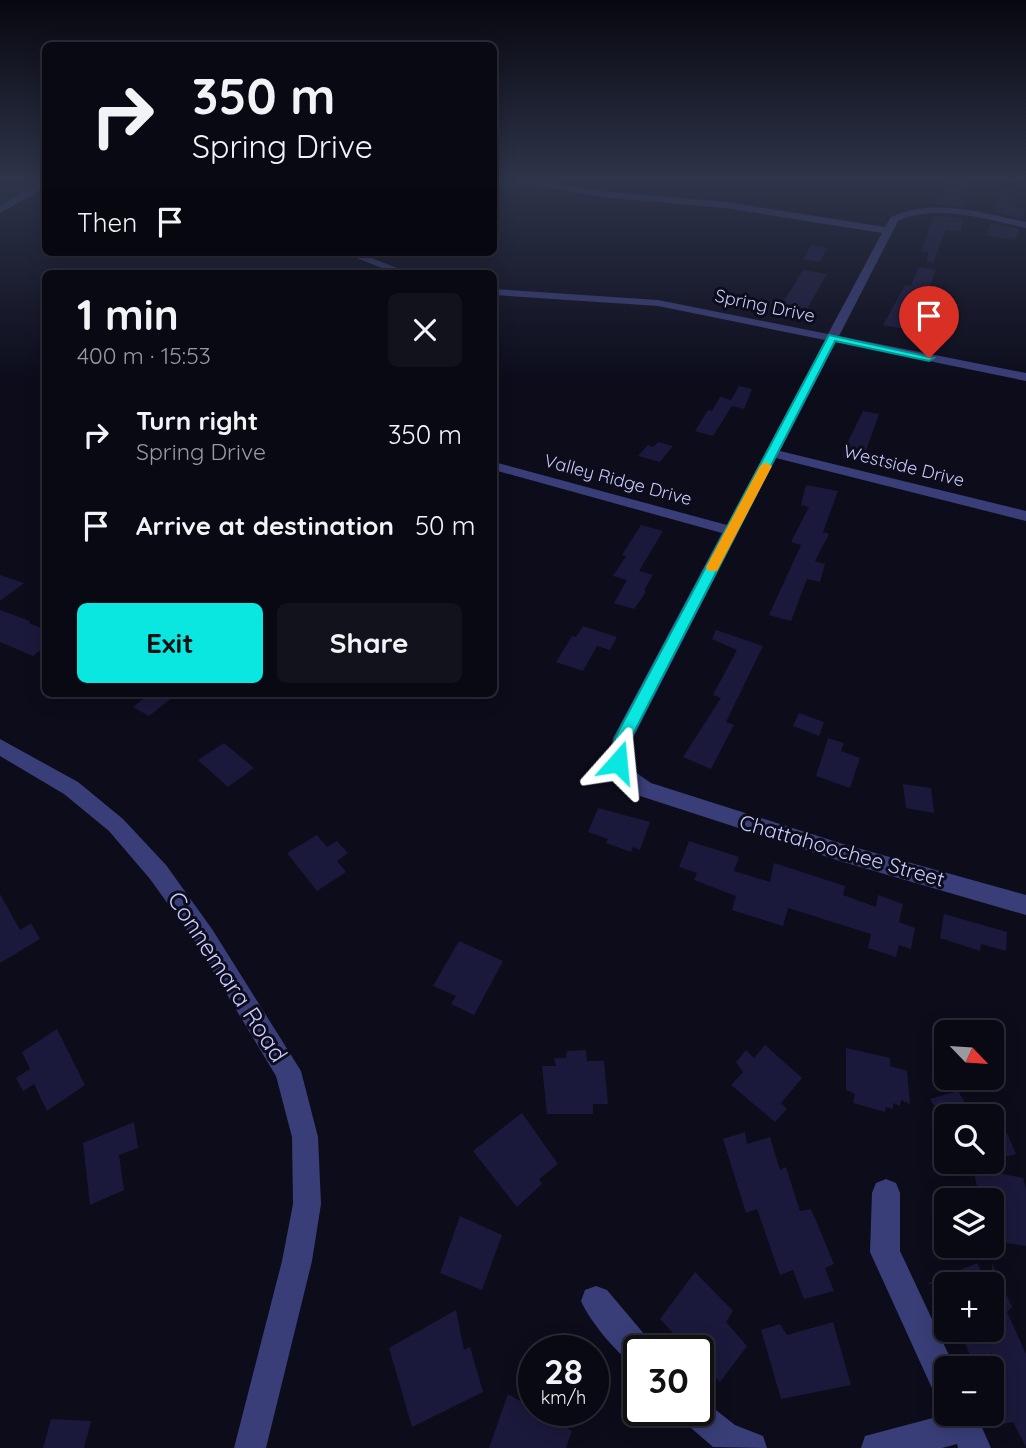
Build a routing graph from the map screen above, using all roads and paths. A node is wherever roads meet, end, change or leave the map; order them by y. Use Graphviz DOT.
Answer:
graph roads {
  1 [pos="880,246"];
  2 [pos="357,256"];
  3 [pos="397,270"];
  4 [pos="497,292"];
  5 [pos="832,338"];
  6 [pos="1026,377"];
  7 [pos="772,453"];
  8 [pos="497,467"];
  9 [pos="1026,516"];
  10 [pos="732,531"];
  11 [pos="0,747"];
  12 [pos="1026,905"];
  13 [pos="886,1193"];
  14 [pos="596,1301"];
  15 [pos="625,1335"];
  16 [pos="934,1358"];
  17 [pos="712,1426"];
  18 [pos="967,1429"];
  19 [pos="250,1448"];
  20 [pos="751,1448"];
  21 [pos="877,1448"];
  1 -- 5 [label="street"];
  2 -- 3 [label="street"];
  4 -- 5 [label="street, Spring Drive"];
  5 -- 6 [label="street, Spring Drive"];
  5 -- 7 [label="street"];
  7 -- 9 [label="street, Westside Drive"];
  7 -- 10 [label="street"];
  8 -- 10 [label="street, Valley Ridge Drive"];
  10 -- 12 [label="street, Chattahoochee Street"];
  11 -- 19 [label="street, Connemara Road"];
  13 -- 16 [label="street"];
  14 -- 15 [label="street"];
  17 -- 20 [label="street"];
  18 -- 21 [label="street"];
}
